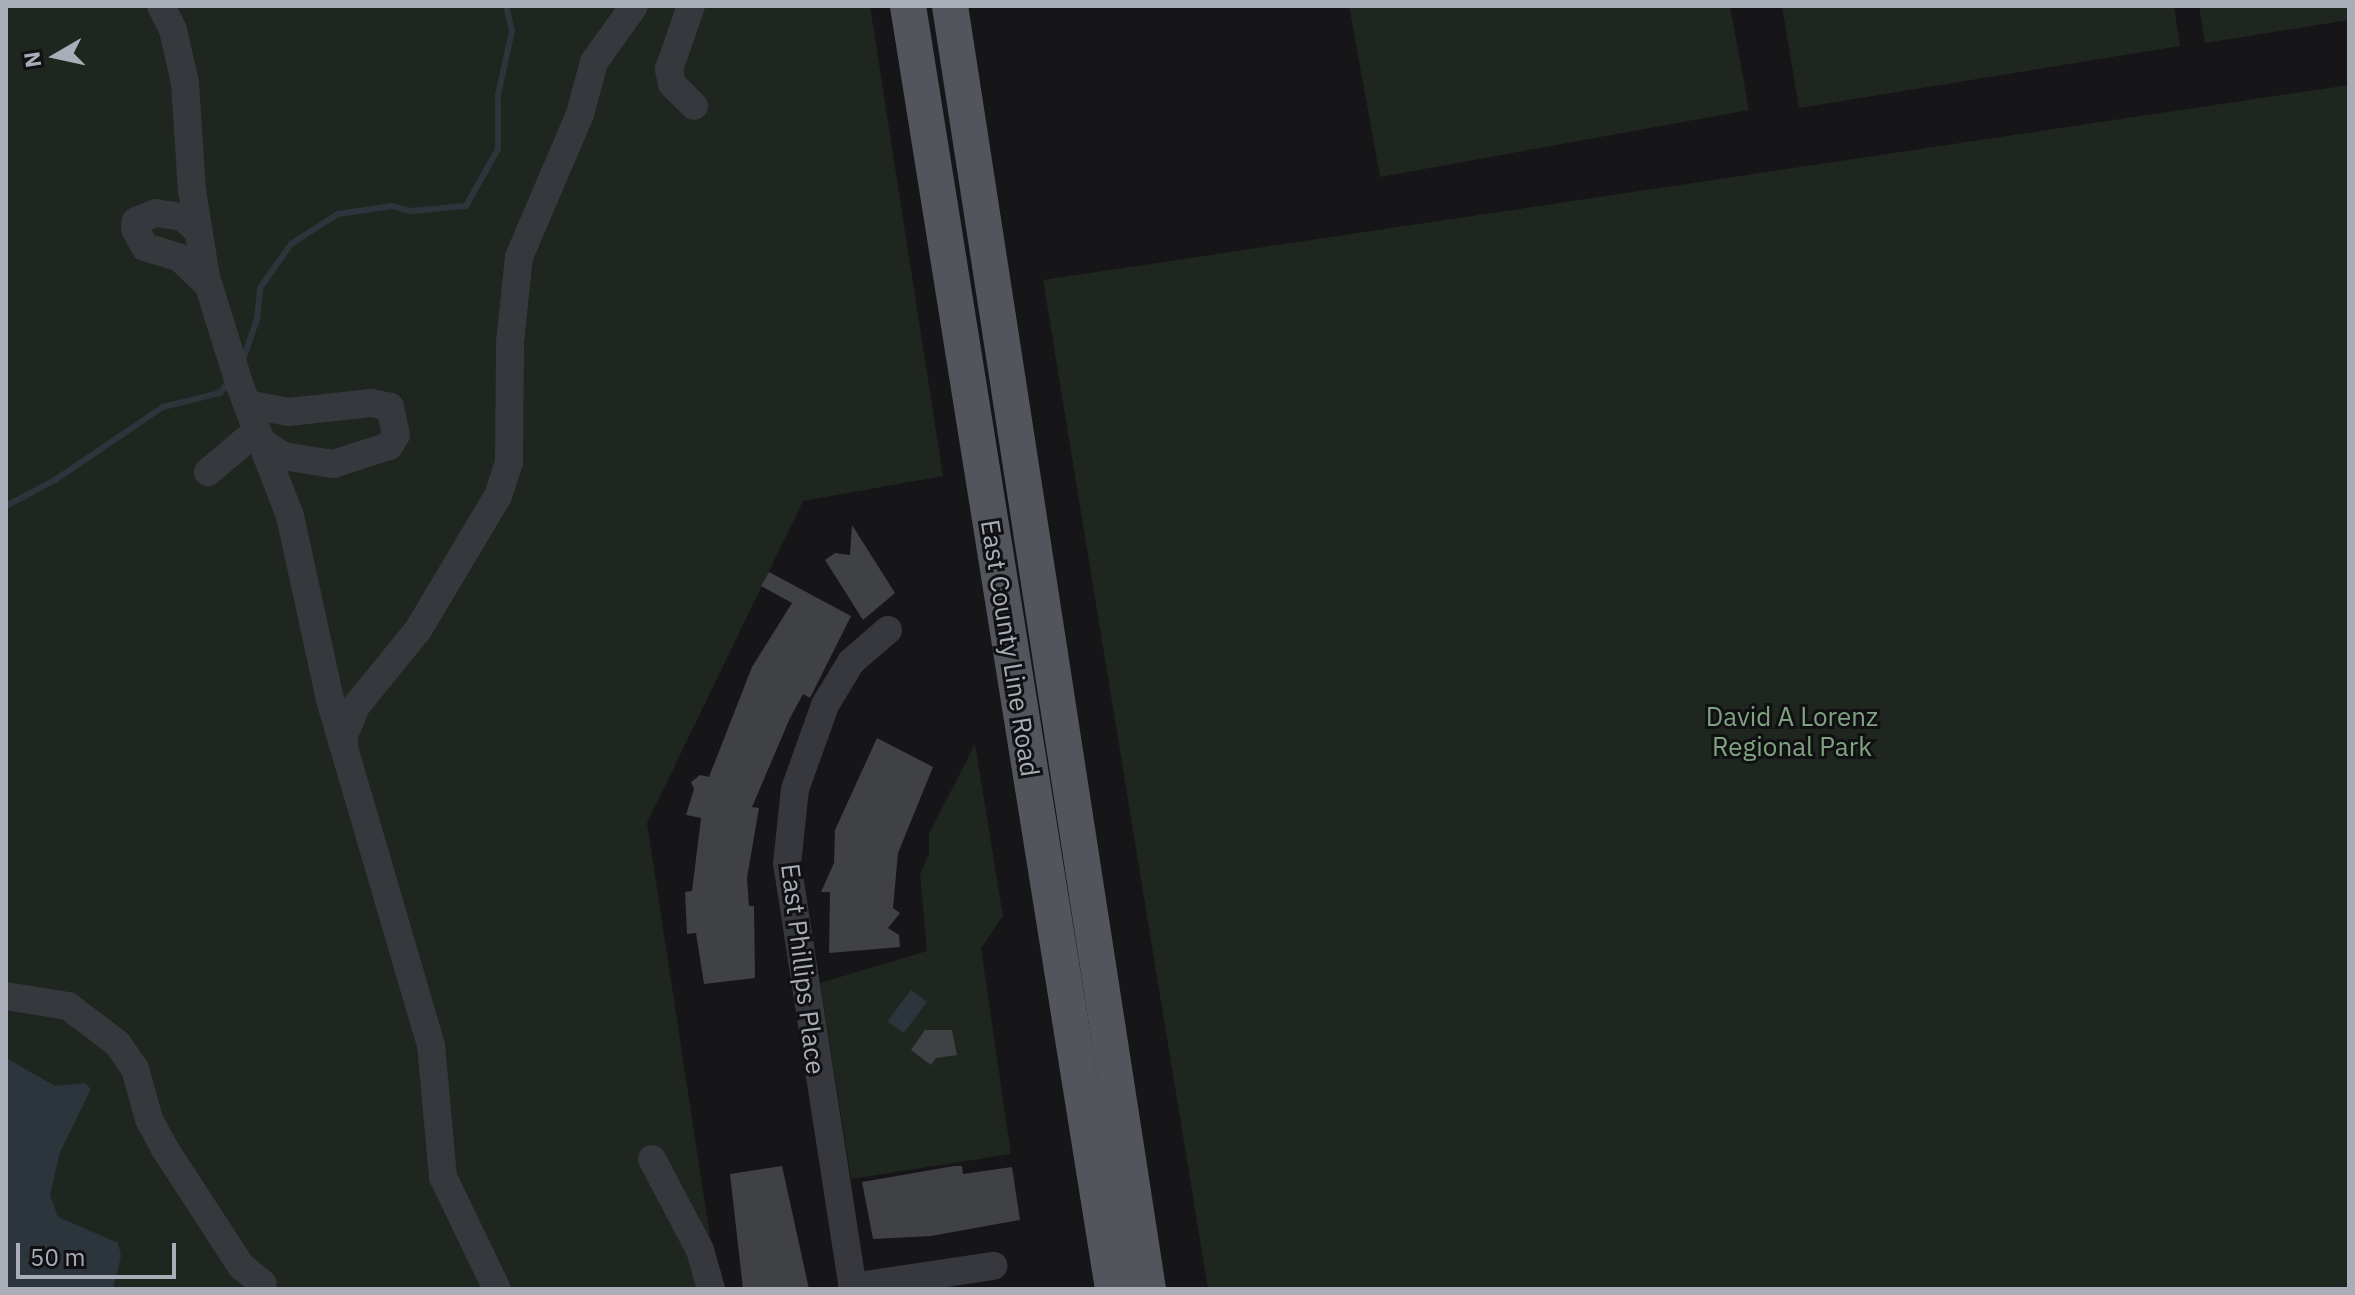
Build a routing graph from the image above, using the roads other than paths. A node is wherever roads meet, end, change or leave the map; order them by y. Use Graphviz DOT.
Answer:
graph roads {
  1 [pos="161,6"];
  2 [pos="634,6"];
  3 [pos="691,6"];
  4 [pos="908,6"];
  5 [pos="950,6"];
  6 [pos="694,106"];
  7 [pos="197,230"];
  8 [pos="209,287"];
  9 [pos="248,404"];
  10 [pos="259,438"];
  11 [pos="208,472"];
  12 [pos="888,630"];
  13 [pos="345,707"];
  14 [pos="6,996"];
  15 [pos="652,1159"];
  16 [pos="993,1266"];
  17 [pos="263,1284"];
  18 [pos="852,1288"];
  19 [pos="497,1289"];
  20 [pos="711,1289"];
  21 [pos="1113,1289"];
  22 [pos="1148,1289"];
  1 -- 7 [label="street"];
  2 -- 13 [label="street"];
  3 -- 6 [label="street"];
  4 -- 21 [label="main road, East County Line Road"];
  5 -- 22 [label="main road, East County Line Road"];
  7 -- 8 [label="street"];
  7 -- 8 [label="street"];
  8 -- 9 [label="street"];
  9 -- 10 [label="street"];
  9 -- 10 [label="street"];
  10 -- 11 [label="street"];
  10 -- 13 [label="street"];
  12 -- 18 [label="street, East Phillips Place"];
  13 -- 19 [label="street"];
  14 -- 17 [label="street"];
  15 -- 20 [label="street"];
  16 -- 18 [label="street, East Phillips Place"];
}
